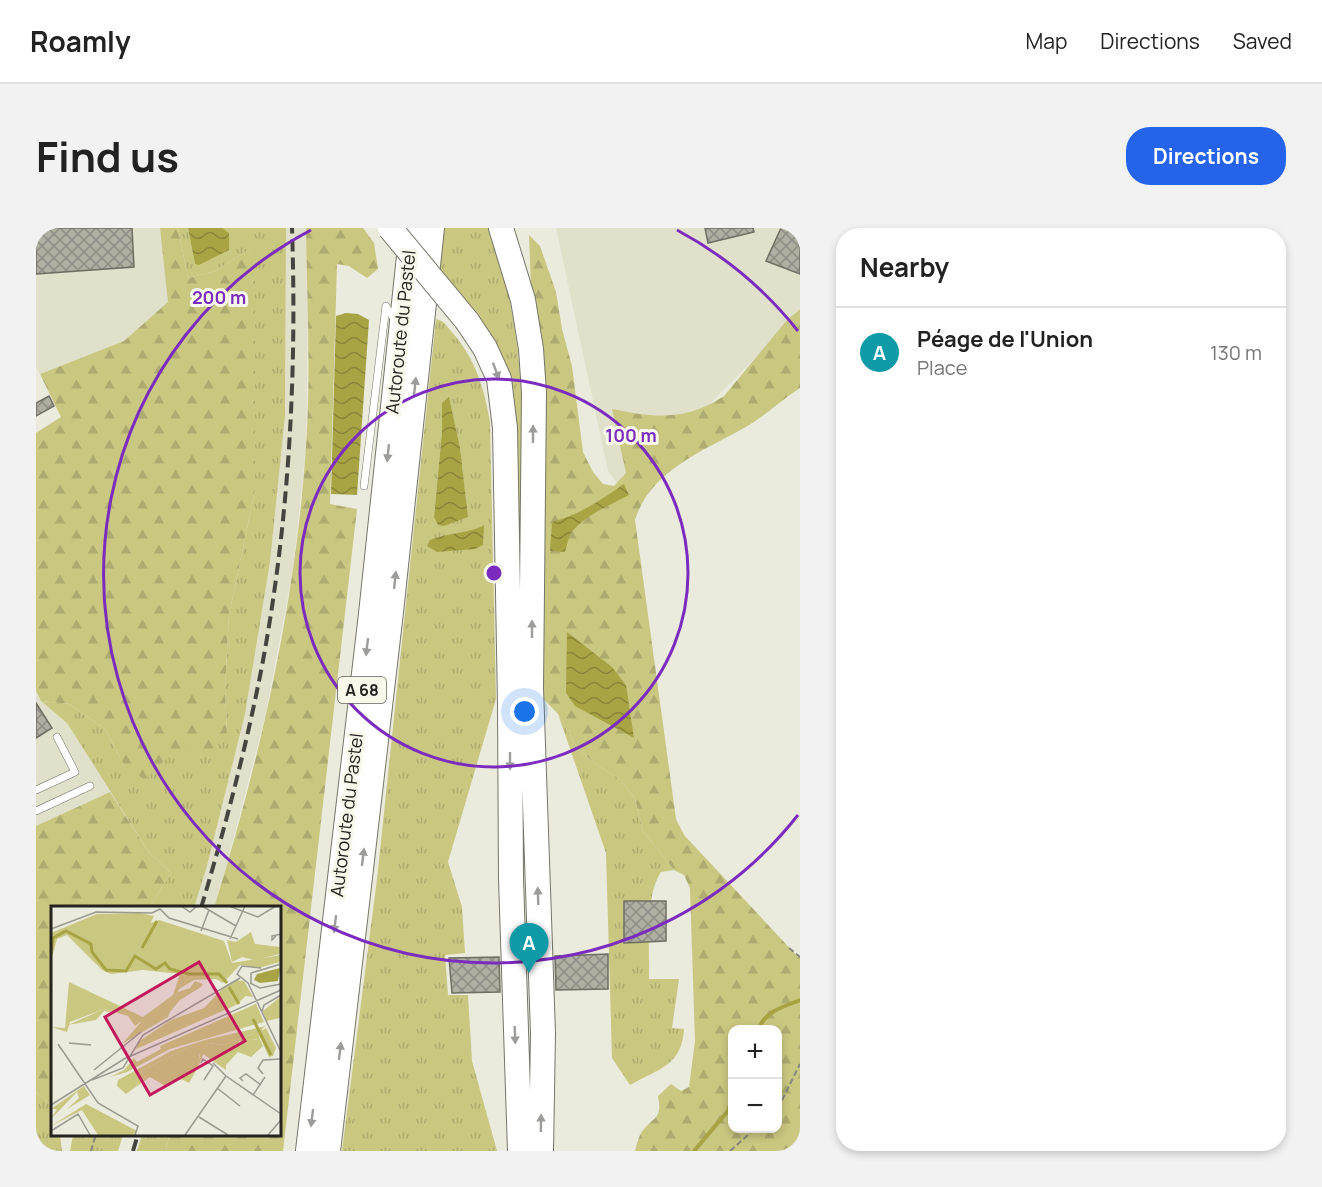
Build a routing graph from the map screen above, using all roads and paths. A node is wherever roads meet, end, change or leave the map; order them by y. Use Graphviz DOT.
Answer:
graph roads {
  1 [pos="390,228"];
  2 [pos="412,228"];
  3 [pos="432,228"];
  4 [pos="501,228"];
  5 [pos="401,331"];
  6 [pos="364,486"];
  7 [pos="57,737"];
  8 [pos="90,786"];
  9 [pos="36,790"];
  10 [pos="36,811"];
  11 [pos="789,948"];
  12 [pos="800,957"];
  13 [pos="800,1064"];
  14 [pos="782,1098"];
  15 [pos="750,1133"];
  16 [pos="95,1136"];
  17 [pos="91,1151"];
  18 [pos="309,1151"];
  19 [pos="328,1151"];
  20 [pos="520,1151"];
  21 [pos="541,1151"];
  22 [pos="730,1151"];
  1 -- 20 [label="highway, one-way, bridge"];
  2 -- 5 [label="highway, Autoroute du Pastel / A 68"];
  19 -- 3 [label="highway, Autoroute du Pastel / A 68, one-way"];
  21 -- 4 [label="highway, one-way"];
  5 -- 6 [label="lane"];
  5 -- 18 [label="highway, Autoroute du Pastel / A 68, one-way"];
  7 -- 9 [label="lane"];
  8 -- 10 [label="lane"];
  11 -- 12 [label="path"];
  13 -- 14 [label="path"];
  15 -- 22 [label="path"];
  16 -- 17 [label="path"];
}
